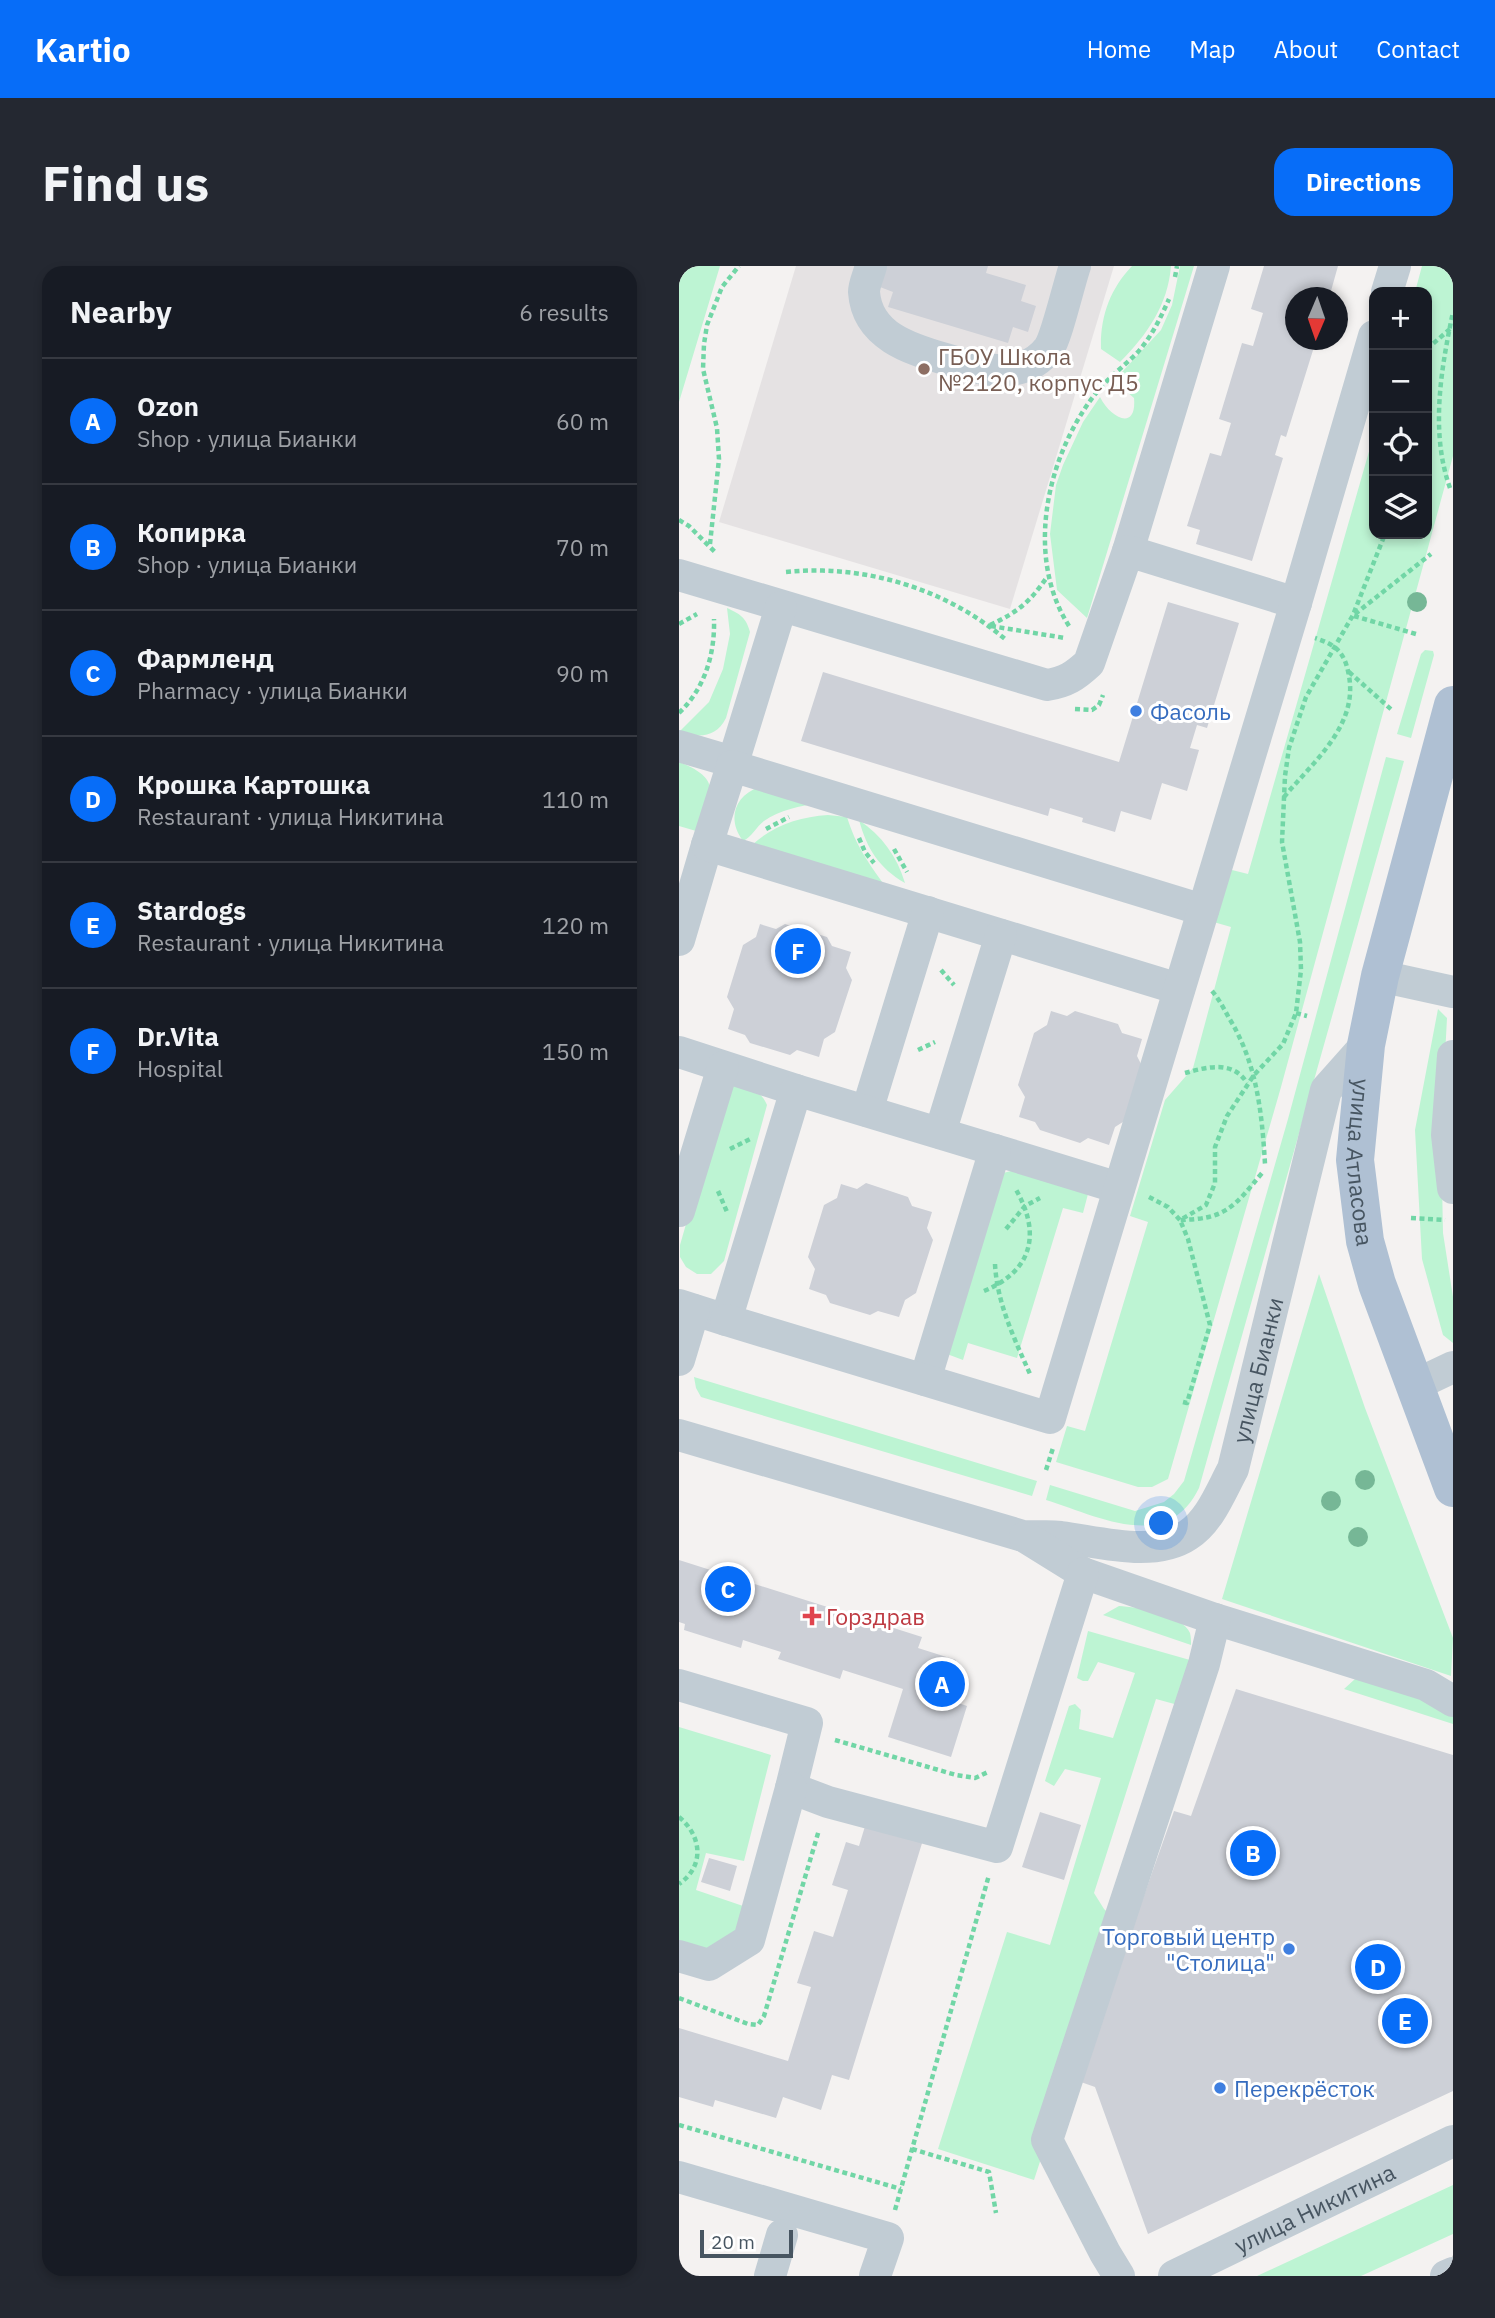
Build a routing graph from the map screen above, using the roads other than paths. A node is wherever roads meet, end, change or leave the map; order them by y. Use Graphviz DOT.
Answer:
graph roads {
  1 [pos="871,266"];
  2 [pos="1075,266"];
  3 [pos="1214,266"];
  4 [pos="1395,266"];
  5 [pos="1389,287"];
  6 [pos="1370,350"];
  7 [pos="1128,551"];
  8 [pos="679,576"];
  9 [pos="1296,603"];
  10 [pos="781,607"];
  11 [pos="1453,708"];
  12 [pos="679,746"];
  13 [pos="732,764"];
  14 [pos="721,849"];
  15 [pos="922,910"];
  16 [pos="1203,910"];
  17 [pos="1001,934"];
  18 [pos="679,940"];
  19 [pos="1380,976"];
  20 [pos="1179,989"];
  21 [pos="1453,992"];
  22 [pos="1366,1045"];
  23 [pos="679,1052"];
  24 [pos="1453,1056"];
  25 [pos="723,1067"];
  26 [pos="796,1090"];
  27 [pos="867,1111"];
  28 [pos="940,1133"];
  29 [pos="995,1150"];
  30 [pos="1119,1188"];
  31 [pos="1453,1188"];
  32 [pos="679,1211"];
  33 [pos="687,1308"];
  34 [pos="726,1320"];
  35 [pos="679,1360"];
  36 [pos="1453,1367"];
  37 [pos="925,1380"];
  38 [pos="1415,1385"];
  39 [pos="679,1434"];
  40 [pos="1453,1488"];
  41 [pos="1023,1536"];
  42 [pos="1083,1573"];
  43 [pos="1215,1619"];
  44 [pos="679,1685"];
  45 [pos="1453,1701"];
  46 [pos="791,1788"];
  47 [pos="679,1956"];
  48 [pos="1453,2141"];
  49 [pos="679,2177"];
  50 [pos="782,2235"];
  51 [pos="1453,2273"];
  52 [pos="770,2276"];
  53 [pos="876,2276"];
  54 [pos="1119,2276"];
  55 [pos="1174,2276"];
  56 [pos="1446,2276"];
  1 -- 2 [label="street"];
  3 -- 7 [label="street"];
  4 -- 5 [label="street"];
  6 -- 9 [label="street"];
  7 -- 9 [label="street"];
  7 -- 10 [label="street"];
  8 -- 10 [label="street"];
  9 -- 16 [label="street"];
  10 -- 13 [label="street"];
  11 -- 19 [label="main road, улица Атласова"];
  12 -- 13 [label="street"];
  13 -- 14 [label="street"];
  13 -- 16 [label="street"];
  14 -- 15 [label="street"];
  14 -- 18 [label="street"];
  15 -- 17 [label="street"];
  15 -- 27 [label="street"];
  16 -- 20 [label="street"];
  17 -- 20 [label="street"];
  17 -- 28 [label="street"];
  19 -- 21 [label="street"];
  19 -- 22 [label="main road, улица Атласова"];
  20 -- 30 [label="street"];
  22 -- 38 [label="main road, улица Атласова"];
  22 -- 41 [label="street, улица Бианки"];
  23 -- 25 [label="street"];
  24 -- 31 [label="street"];
  25 -- 26 [label="street"];
  25 -- 32 [label="street"];
  26 -- 27 [label="street"];
  26 -- 34 [label="street"];
  27 -- 28 [label="street"];
  28 -- 29 [label="street"];
  29 -- 30 [label="street"];
  29 -- 37 [label="street"];
  30 -- 37 [label="street"];
  33 -- 34 [label="street"];
  33 -- 35 [label="street"];
  34 -- 37 [label="street"];
  36 -- 38 [label="street"];
  38 -- 40 [label="main road, улица Атласова"];
  39 -- 41 [label="street, улица Бианки"];
  41 -- 42 [label="street, улица Бианки"];
  42 -- 43 [label="street, улица Бианки"];
  42 -- 46 [label="street"];
  43 -- 45 [label="street, улица Бианки"];
  43 -- 54 [label="street"];
  44 -- 46 [label="street"];
  46 -- 47 [label="street"];
  48 -- 55 [label="street, улица Никитина"];
  49 -- 53 [label="street"];
  50 -- 52 [label="street"];
  51 -- 56 [label="street"];
}
